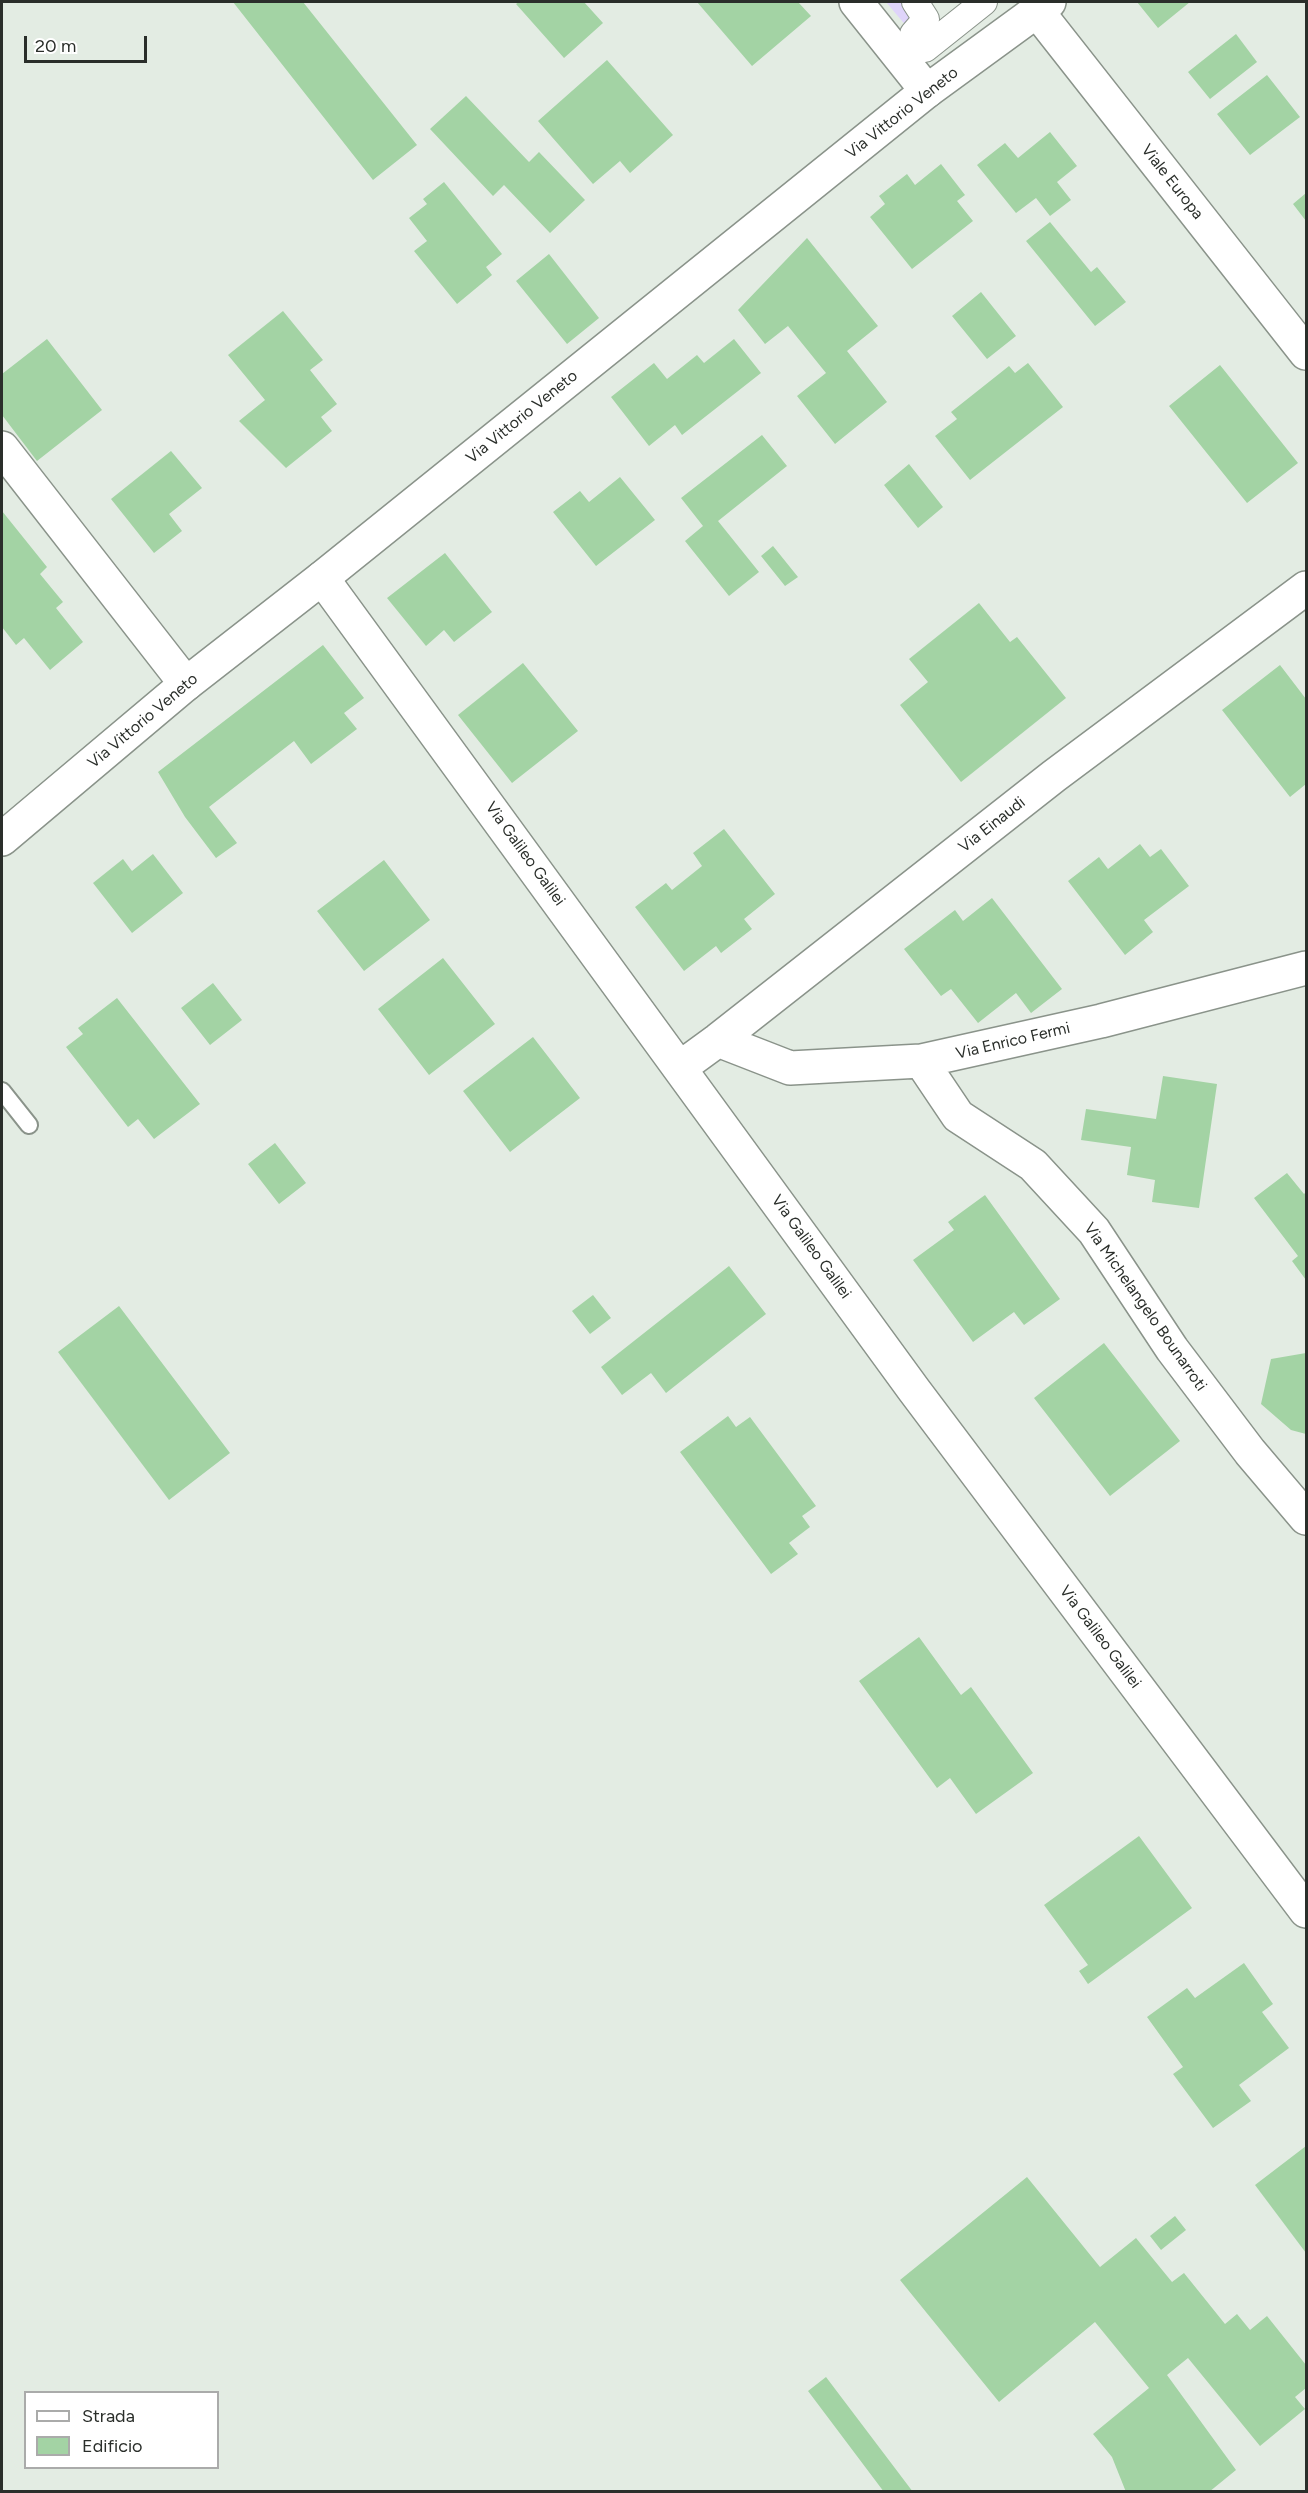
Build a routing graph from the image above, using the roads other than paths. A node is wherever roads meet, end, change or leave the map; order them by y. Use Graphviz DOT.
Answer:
graph roads {
  1 [pos="855,2"];
  2 [pos="915,2"];
  3 [pos="984,2"];
  4 [pos="1043,6"];
  5 [pos="927,92"];
  6 [pos="1306,353"];
  7 [pos="2,448"];
  8 [pos="322,578"];
  9 [pos="1306,588"];
  10 [pos="186,684"];
  11 [pos="2,839"];
  12 [pos="1306,968"];
  13 [pos="718,1040"];
  14 [pos="921,1061"];
  15 [pos="681,1067"];
  16 [pos="2,1092"];
  17 [pos="29,1125"];
  18 [pos="1306,1518"];
  19 [pos="1306,1911"];
  1 -- 5 [label="street"];
  2 -- 3 [label="street"];
  4 -- 5 [label="street, Via Vittorio Veneto"];
  4 -- 6 [label="street, Viale Europa"];
  5 -- 8 [label="street, Via Vittorio Veneto"];
  7 -- 10 [label="street"];
  8 -- 10 [label="street, Via Vittorio Veneto"];
  8 -- 15 [label="street, Via Galileo Galilei"];
  9 -- 13 [label="street, Via Einaudi"];
  10 -- 11 [label="street, Via Vittorio Veneto"];
  12 -- 14 [label="street, Via Enrico Fermi"];
  13 -- 14 [label="street, Via Enrico Fermi"];
  13 -- 15 [label="street, Via Einaudi"];
  14 -- 18 [label="street, Via Michelangelo Bounarroti"];
  15 -- 19 [label="street, Via Galileo Galilei"];
  16 -- 17 [label="lane"];
}
